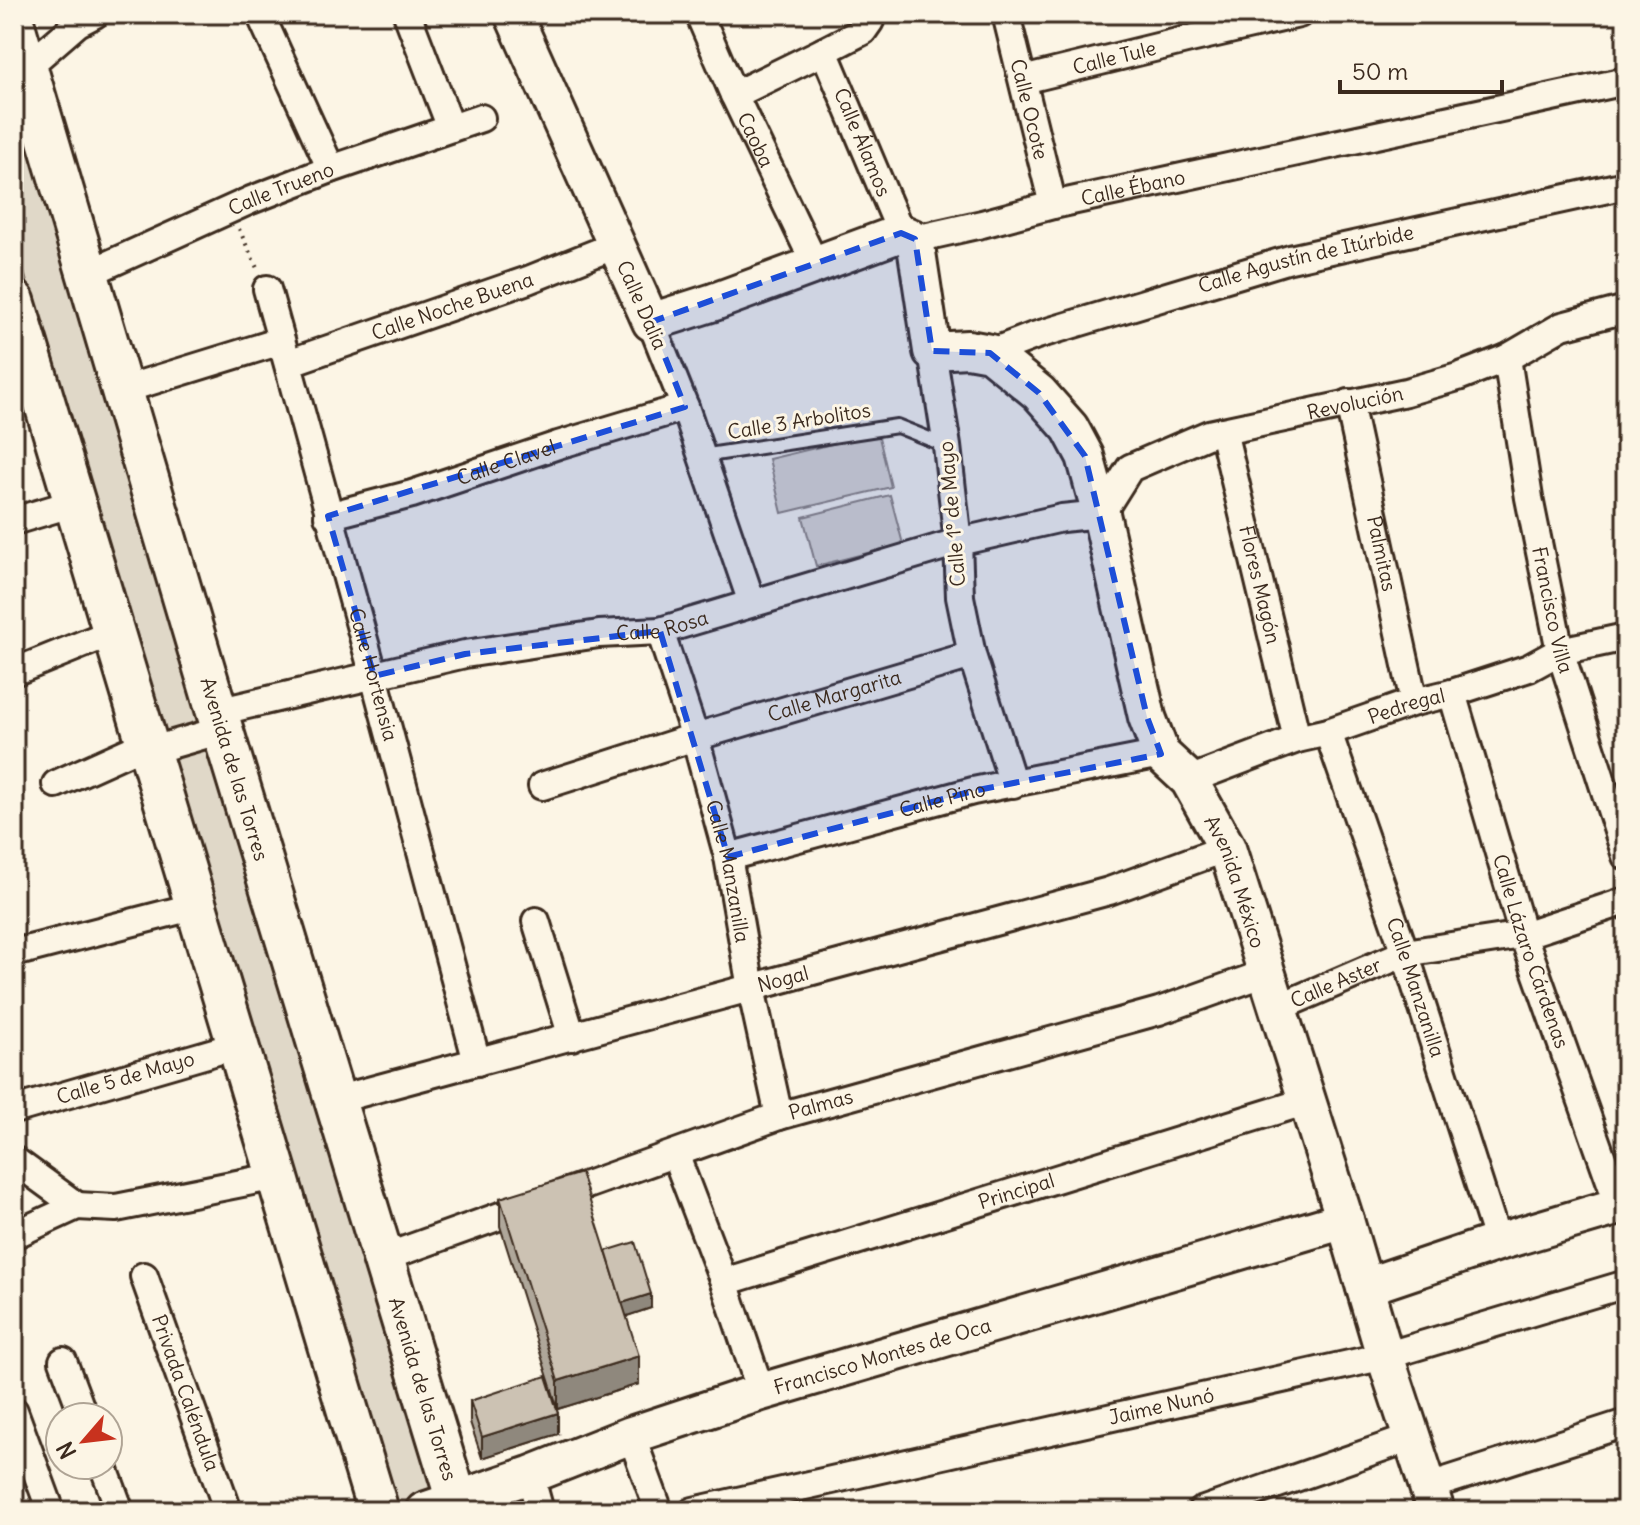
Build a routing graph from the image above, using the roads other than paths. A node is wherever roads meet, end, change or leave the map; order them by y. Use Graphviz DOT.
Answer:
graph roads {
  1 [pos="95,14"];
  2 [pos="260,14"];
  3 [pos="407,14"];
  4 [pos="513,14"];
  5 [pos="699,14"];
  6 [pos="870,14"];
  7 [pos="1006,14"];
  8 [pos="1293,15"];
  9 [pos="14,25"];
  10 [pos="824,51"];
  11 [pos="26,68"];
  12 [pos="1023,80"];
  13 [pos="1626,81"];
  14 [pos="734,95"];
  15 [pos="481,118"];
  16 [pos="451,128"];
  17 [pos="331,169"];
  18 [pos="1626,185"];
  19 [pos="1053,205"];
  20 [pos="908,236"];
  21 [pos="616,245"];
  22 [pos="815,264"];
  23 [pos="87,274"];
  24 [pos="267,289"];
  25 [pos="14,301"];
  26 [pos="1626,309"];
  27 [pos="651,322"];
  28 [pos="932,351"];
  29 [pos="284,352"];
  30 [pos="990,353"];
  31 [pos="1507,358"];
  32 [pos="22,359"];
  33 [pos="122,390"];
  34 [pos="1349,403"];
  35 [pos="685,407"];
  36 [pos="1223,431"];
  37 [pos="947,446"];
  38 [pos="702,456"];
  39 [pos="74,503"];
  40 [pos="1101,514"];
  41 [pos="328,516"];
  42 [pos="14,521"];
  43 [pos="958,542"];
  44 [pos="752,603"];
  45 [pos="660,631"];
  46 [pos="113,632"];
  47 [pos="1626,637"];
  48 [pos="1560,651"];
  49 [pos="972,655"];
  50 [pos="14,672"];
  51 [pos="374,676"];
  52 [pos="1452,693"];
  53 [pos="1414,702"];
  54 [pos="220,721"];
  55 [pos="1328,732"];
  56 [pos="695,737"];
  57 [pos="1297,739"];
  58 [pos="148,747"];
  59 [pos="1161,754"];
  60 [pos="1189,780"];
  61 [pos="56,784"];
  62 [pos="1013,784"];
  63 [pos="542,786"];
  64 [pos="1227,848"];
  65 [pos="1626,856"];
  66 [pos="728,857"];
  67 [pos="1626,901"];
  68 [pos="196,906"];
  69 [pos="536,921"];
  70 [pos="1523,935"];
  71 [pos="14,953"];
  72 [pos="1405,953"];
  73 [pos="1266,973"];
  74 [pos="751,988"];
  75 [pos="1277,1008"];
  76 [pos="572,1037"];
  77 [pos="238,1045"];
  78 [pos="477,1062"];
  79 [pos="335,1100"];
  80 [pos="1307,1101"];
  81 [pos="14,1110"];
  82 [pos="779,1116"];
  83 [pos="675,1154"];
  84 [pos="14,1160"];
  85 [pos="277,1176"];
  86 [pos="1622,1205"];
  87 [pos="77,1206"];
  88 [pos="1345,1220"];
  89 [pos="14,1235"];
  90 [pos="1498,1242"];
  91 [pos="383,1258"];
  92 [pos="144,1276"];
  93 [pos="724,1282"];
  94 [pos="1626,1284"];
  95 [pos="1365,1287"];
  96 [pos="1385,1356"];
  97 [pos="63,1361"];
  98 [pos="761,1392"];
  99 [pos="78,1401"];
  100 [pos="14,1411"];
  101 [pos="1626,1423"];
  102 [pos="631,1435"];
  103 [pos="1413,1437"];
  104 [pos="530,1475"];
  105 [pos="109,1481"];
  106 [pos="1432,1499"];
  107 [pos="447,1507"];
  108 [pos="51,1511"];
  109 [pos="120,1511"];
  110 [pos="228,1511"];
  111 [pos="378,1511"];
  112 [pos="540,1511"];
  113 [pos="659,1511"];
  114 [pos="693,1511"];
  115 [pos="1201,1511"];
  1 -- 11 [label="street"];
  2 -- 17 [label="street"];
  3 -- 16 [label="street"];
  4 -- 21 [label="street, Calle Dalia"];
  5 -- 14 [label="street, Caoba"];
  6 -- 10 [label="street"];
  7 -- 12 [label="street, Calle Ocote"];
  8 -- 12 [label="street, Calle Tule"];
  9 -- 11 [label="main road, Avenida de las Torres"];
  10 -- 14 [label="street"];
  10 -- 20 [label="street, Calle Álamos"];
  11 -- 23 [label="main road, Avenida de las Torres"];
  12 -- 19 [label="street, Calle Ocote"];
  13 -- 19 [label="street, Calle Ébano"];
  14 -- 22 [label="street, Caoba"];
  15 -- 16 [label="street, Calle Trueno"];
  16 -- 17 [label="street, Calle Trueno"];
  17 -- 23 [label="street, Calle Trueno"];
  18 -- 30 [label="street, Calle Agustín de Itúrbide"];
  19 -- 20 [label="street, Calle Ébano"];
  20 -- 22 [label="street, Calle Ébano"];
  20 -- 28 [label="street, Calle 1º de Mayo"];
  21 -- 27 [label="street, Calle Dalia"];
  21 -- 29 [label="street, Calle Noche Buena"];
  22 -- 27 [label="street, Calle Ébano"];
  23 -- 33 [label="main road, Avenida de las Torres"];
  24 -- 29 [label="street, Calle Hortensia"];
  25 -- 32 [label="main road"];
  26 -- 31 [label="street, Revolución"];
  27 -- 35 [label="street, Calle Dalia"];
  28 -- 30 [label="street"];
  28 -- 37 [label="street, Calle 1º de Mayo"];
  29 -- 33 [label="street, Calle Noche Buena"];
  29 -- 41 [label="street, Calle Hortensia"];
  30 -- 40 [label="street, Avenida México"];
  31 -- 34 [label="street, Revolución"];
  31 -- 48 [label="street, Francisco Villa"];
  32 -- 39 [label="main road"];
  33 -- 54 [label="main road, Avenida de las Torres"];
  34 -- 36 [label="street, Revolución"];
  34 -- 53 [label="street, Palmitas"];
  35 -- 38 [label="street, Calle Dalia"];
  35 -- 41 [label="street, Calle Clavel"];
  36 -- 40 [label="street, Revolución"];
  36 -- 57 [label="street, Flores Magón"];
  37 -- 38 [label="lane, Calle 3 Arbolitos"];
  37 -- 43 [label="street, Calle 1º de Mayo"];
  38 -- 44 [label="street, Calle Dalia"];
  39 -- 42 [label="street"];
  39 -- 46 [label="main road"];
  40 -- 43 [label="street, Calle Rosa"];
  40 -- 59 [label="street, Avenida México"];
  41 -- 51 [label="street, Calle Hortensia"];
  43 -- 44 [label="street, Calle Rosa"];
  43 -- 49 [label="street, Calle 1º de Mayo"];
  44 -- 45 [label="street, Calle Rosa"];
  45 -- 51 [label="street, Calle Rosa"];
  45 -- 56 [label="street, Calle Manzanilla"];
  46 -- 50 [label="street"];
  46 -- 58 [label="main road"];
  47 -- 48 [label="street, Pedregal"];
  48 -- 52 [label="street, Pedregal"];
  48 -- 65 [label="street, Francisco Villa"];
  49 -- 56 [label="street, Calle Margarita"];
  49 -- 62 [label="street, Calle 1º de Mayo"];
  51 -- 54 [label="street, Calle Rosa"];
  51 -- 78 [label="street, Calle Hortensia"];
  52 -- 53 [label="street, Pedregal"];
  52 -- 70 [label="street, Calle Lázaro Cárdenas"];
  53 -- 55 [label="street, Pedregal"];
  54 -- 58 [label="street, Calle Rosa"];
  54 -- 79 [label="main road, Avenida de las Torres"];
  55 -- 57 [label="street, Pedregal"];
  55 -- 72 [label="street, Calle Manzanilla"];
  56 -- 63 [label="street, Calle Margarita"];
  56 -- 66 [label="street, Calle Manzanilla"];
  57 -- 60 [label="street, Pedregal"];
  58 -- 61 [label="street, Calle Rosa"];
  58 -- 68 [label="main road"];
  59 -- 60 [label="street, Avenida México"];
  59 -- 62 [label="street, Calle Pino"];
  60 -- 64 [label="street, Avenida México"];
  62 -- 66 [label="street, Calle Pino"];
  64 -- 73 [label="street, Avenida México"];
  64 -- 74 [label="street, Nogal"];
  66 -- 74 [label="street, Calle Manzanilla"];
  67 -- 70 [label="street, Calle Aster"];
  68 -- 71 [label="street"];
  68 -- 77 [label="main road"];
  69 -- 76 [label="street"];
  70 -- 72 [label="street, Calle Aster"];
  70 -- 86 [label="street, Calle Lázaro Cárdenas"];
  72 -- 75 [label="street, Calle Aster"];
  72 -- 90 [label="street, Calle Manzanilla"];
  73 -- 75 [label="street, Avenida México"];
  73 -- 82 [label="street, Palmas"];
  74 -- 76 [label="street, Nogal"];
  74 -- 82 [label="street, Calle Manzanilla"];
  75 -- 80 [label="street, Avenida México"];
  76 -- 78 [label="street, Nogal"];
  77 -- 81 [label="street, Calle 5 de Mayo"];
  77 -- 85 [label="main road"];
  78 -- 79 [label="street, Nogal"];
  79 -- 91 [label="main road, Avenida de las Torres"];
  80 -- 88 [label="street, Avenida México"];
  80 -- 93 [label="street, Principal"];
  82 -- 83 [label="street, Palmas"];
  83 -- 91 [label="street, Palmas"];
  83 -- 93 [label="street"];
  84 -- 87 [label="street"];
  85 -- 87 [label="street"];
  85 -- 111 [label="main road"];
  86 -- 90 [label="street, Calle Lázaro Cárdenas"];
  87 -- 89 [label="street"];
  88 -- 95 [label="street, Avenida México"];
  88 -- 98 [label="street, Francisco Montes de Oca"];
  90 -- 95 [label="street, Calle Lázaro Cárdenas"];
  91 -- 107 [label="main road, Avenida de las Torres"];
  92 -- 110 [label="street, Privada Caléndula"];
  93 -- 98 [label="street"];
  94 -- 96 [label="street, Jaime Nunó"];
  95 -- 96 [label="street, Avenida México"];
  96 -- 103 [label="street, Avenida México"];
  96 -- 114 [label="street, Jaime Nunó"];
  97 -- 99 [label="street"];
  98 -- 102 [label="street, Francisco Montes de Oca"];
  100 -- 108 [label="street"];
  101 -- 106 [label="street"];
  102 -- 104 [label="street, Francisco Montes de Oca"];
  102 -- 113 [label="street"];
  103 -- 106 [label="street, Avenida México"];
  103 -- 115 [label="street"];
  104 -- 107 [label="street, Francisco Montes de Oca"];
  104 -- 112 [label="street"];
  105 -- 109 [label="street"];
}
